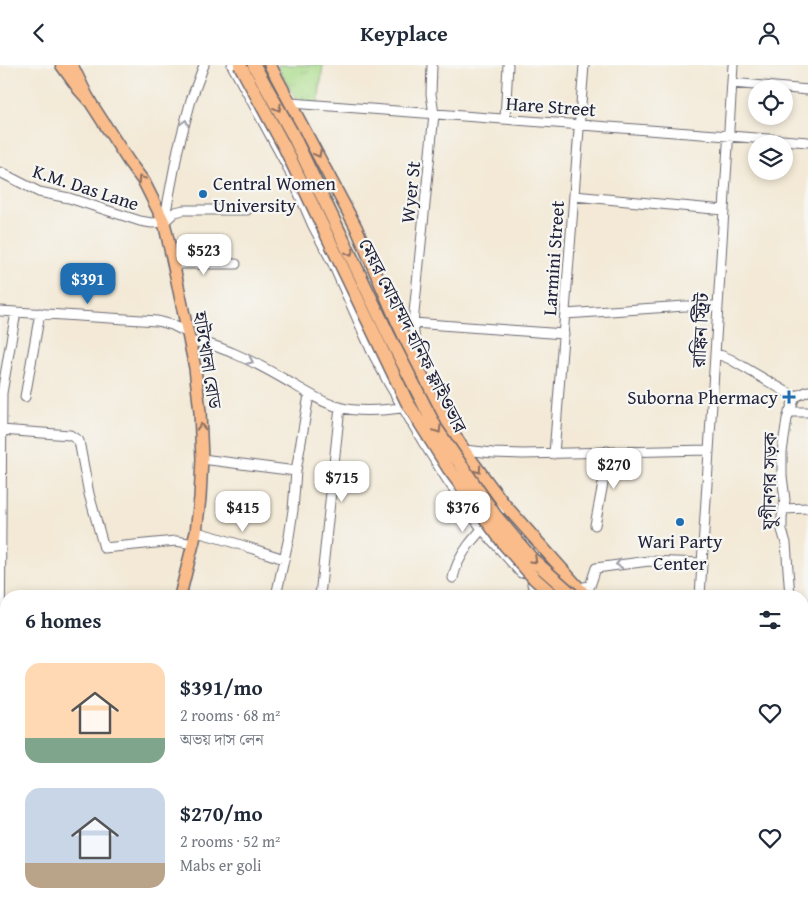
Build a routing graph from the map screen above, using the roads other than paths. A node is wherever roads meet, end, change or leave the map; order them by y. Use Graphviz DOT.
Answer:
graph roads {
  1 [pos="62,65"];
  2 [pos="72,65"];
  3 [pos="204,65"];
  4 [pos="232,65"];
  5 [pos="240,65"];
  6 [pos="254,65"];
  7 [pos="270,65"];
  8 [pos="432,65"];
  9 [pos="508,65"];
  10 [pos="584,65"];
  11 [pos="733,65"];
  12 [pos="732,83"];
  13 [pos="808,90"];
  14 [pos="89,100"];
  15 [pos="291,103"];
  16 [pos="434,114"];
  17 [pos="505,119"];
  18 [pos="580,125"];
  19 [pos="728,136"];
  20 [pos="808,142"];
  21 [pos="0,172"];
  22 [pos="574,196"];
  23 [pos="247,210"];
  24 [pos="724,210"];
  25 [pos="164,222"];
  26 [pos="173,264"];
  27 [pos="236,264"];
  28 [pos="718,305"];
  29 [pos="0,311"];
  30 [pos="16,311"];
  31 [pos="40,313"];
  32 [pos="565,314"];
  33 [pos="413,323"];
  34 [pos="564,334"];
  35 [pos="188,337"];
  36 [pos="715,353"];
  37 [pos="418,367"];
  38 [pos="808,391"];
  39 [pos="309,395"];
  40 [pos="25,397"];
  41 [pos="795,397"];
  42 [pos="434,400"];
  43 [pos="340,407"];
  44 [pos="403,407"];
  45 [pos="789,412"];
  46 [pos="808,412"];
  47 [pos="1,430"];
  48 [pos="709,449"];
  49 [pos="464,450"];
  50 [pos="607,451"];
  51 [pos="1,452"];
  52 [pos="554,454"];
  53 [pos="202,459"];
  54 [pos="296,471"];
  55 [pos="0,493"];
  56 [pos="505,505"];
  57 [pos="808,508"];
  58 [pos="783,509"];
  59 [pos="595,525"];
  60 [pos="482,529"];
  61 [pos="195,538"];
  62 [pos="0,553"];
  63 [pos="284,559"];
  64 [pos="702,563"];
  65 [pos="453,578"];
  66 [pos="1,590"];
  67 [pos="182,590"];
  68 [pos="277,590"];
  69 [pos="321,590"];
  70 [pos="538,590"];
  71 [pos="547,590"];
  72 [pos="576,590"];
  73 [pos="577,590"];
  74 [pos="584,590"];
  75 [pos="700,590"];
  76 [pos="790,590"];
  1 -- 14 [label="highway"];
  2 -- 14 [label="main road, হাটখোলা রোড"];
  25 -- 3 [label="street, one-way"];
  4 -- 44 [label="street"];
  5 -- 71 [label="highway, মেয়র মোহাম্মদ হানিফ ফ্লাইওভার, bridge"];
  6 -- 72 [label="highway, মেয়র মোহাম্মদ হানিফ ফ্লাইওভার, one-way, bridge"];
  7 -- 15 [label="main road"];
  8 -- 16 [label="street, Wyer St"];
  9 -- 17 [label="street"];
  10 -- 18 [label="street, Larmini Street"];
  11 -- 12 [label="street, রাঙ্কিন স্ট্রিট"];
  12 -- 13 [label="street"];
  12 -- 19 [label="street, রাঙ্কিন স্ট্রিট"];
  25 -- 14 [label="main road, হাটখোলা রোড, one-way"];
  15 -- 16 [label="street, Hare Street"];
  15 -- 37 [label="main road, one-way"];
  16 -- 17 [label="street, Hare Street"];
  16 -- 33 [label="street, Wyer St"];
  17 -- 18 [label="street, Hare Street"];
  18 -- 19 [label="street, Hare Street"];
  18 -- 22 [label="street, Larmini Street"];
  19 -- 20 [label="street, Hare Street"];
  19 -- 24 [label="street, রাঙ্কিন স্ট্রিট"];
  21 -- 25 [label="street, K.M. Das Lane"];
  22 -- 24 [label="street"];
  22 -- 32 [label="street, Larmini Street"];
  23 -- 25 [label="street"];
  24 -- 28 [label="street, রাঙ্কিন স্ট্রিট"];
  25 -- 26 [label="main road, হাটখোলা রোড"];
  26 -- 27 [label="street"];
  26 -- 35 [label="main road, হাটখোলা রোড"];
  28 -- 32 [label="street"];
  28 -- 36 [label="street, রাঙ্কিন স্ট্রিট"];
  29 -- 30 [label="street"];
  30 -- 31 [label="street"];
  30 -- 47 [label="street"];
  31 -- 35 [label="street"];
  31 -- 40 [label="street"];
  32 -- 34 [label="street, Larmini Street"];
  33 -- 34 [label="street"];
  33 -- 37 [label="street, Wyer St"];
  34 -- 52 [label="street, Larmini Street"];
  35 -- 39 [label="street, one-way"];
  53 -- 35 [label="main road, হাটখোলা রোড, one-way"];
  36 -- 41 [label="street"];
  36 -- 48 [label="street, রাঙ্কিন স্ট্রিট"];
  37 -- 42 [label="main road"];
  38 -- 41 [label="street"];
  39 -- 43 [label="street"];
  39 -- 54 [label="street"];
  41 -- 45 [label="street, যুগীনগর সড়ক"];
  42 -- 44 [label="street"];
  42 -- 49 [label="main road"];
  43 -- 44 [label="street"];
  43 -- 69 [label="street"];
  44 -- 60 [label="street"];
  45 -- 46 [label="street"];
  45 -- 58 [label="street, যুগীনগর সড়ক"];
  47 -- 51 [label="street"];
  47 -- 61 [label="street"];
  48 -- 50 [label="street"];
  48 -- 64 [label="street, রাঙ্কিন স্ট্রিট"];
  49 -- 52 [label="street"];
  49 -- 56 [label="main road, one-way"];
  50 -- 52 [label="street"];
  50 -- 59 [label="street"];
  51 -- 55 [label="street"];
  53 -- 54 [label="street"];
  53 -- 61 [label="main road, হাটখোলা রোড"];
  54 -- 63 [label="street"];
  55 -- 62 [label="street"];
  56 -- 60 [label="street"];
  56 -- 73 [label="main road"];
  57 -- 58 [label="street"];
  58 -- 76 [label="street, যুগীনগর সড়ক"];
  60 -- 65 [label="street"];
  60 -- 70 [label="street"];
  61 -- 63 [label="street"];
  61 -- 67 [label="main road, হাটখোলা রোড"];
  62 -- 66 [label="street"];
  63 -- 68 [label="street"];
  64 -- 74 [label="street, one-way"];
  64 -- 75 [label="street, রাঙ্কিন স্ট্রিট"];
}
